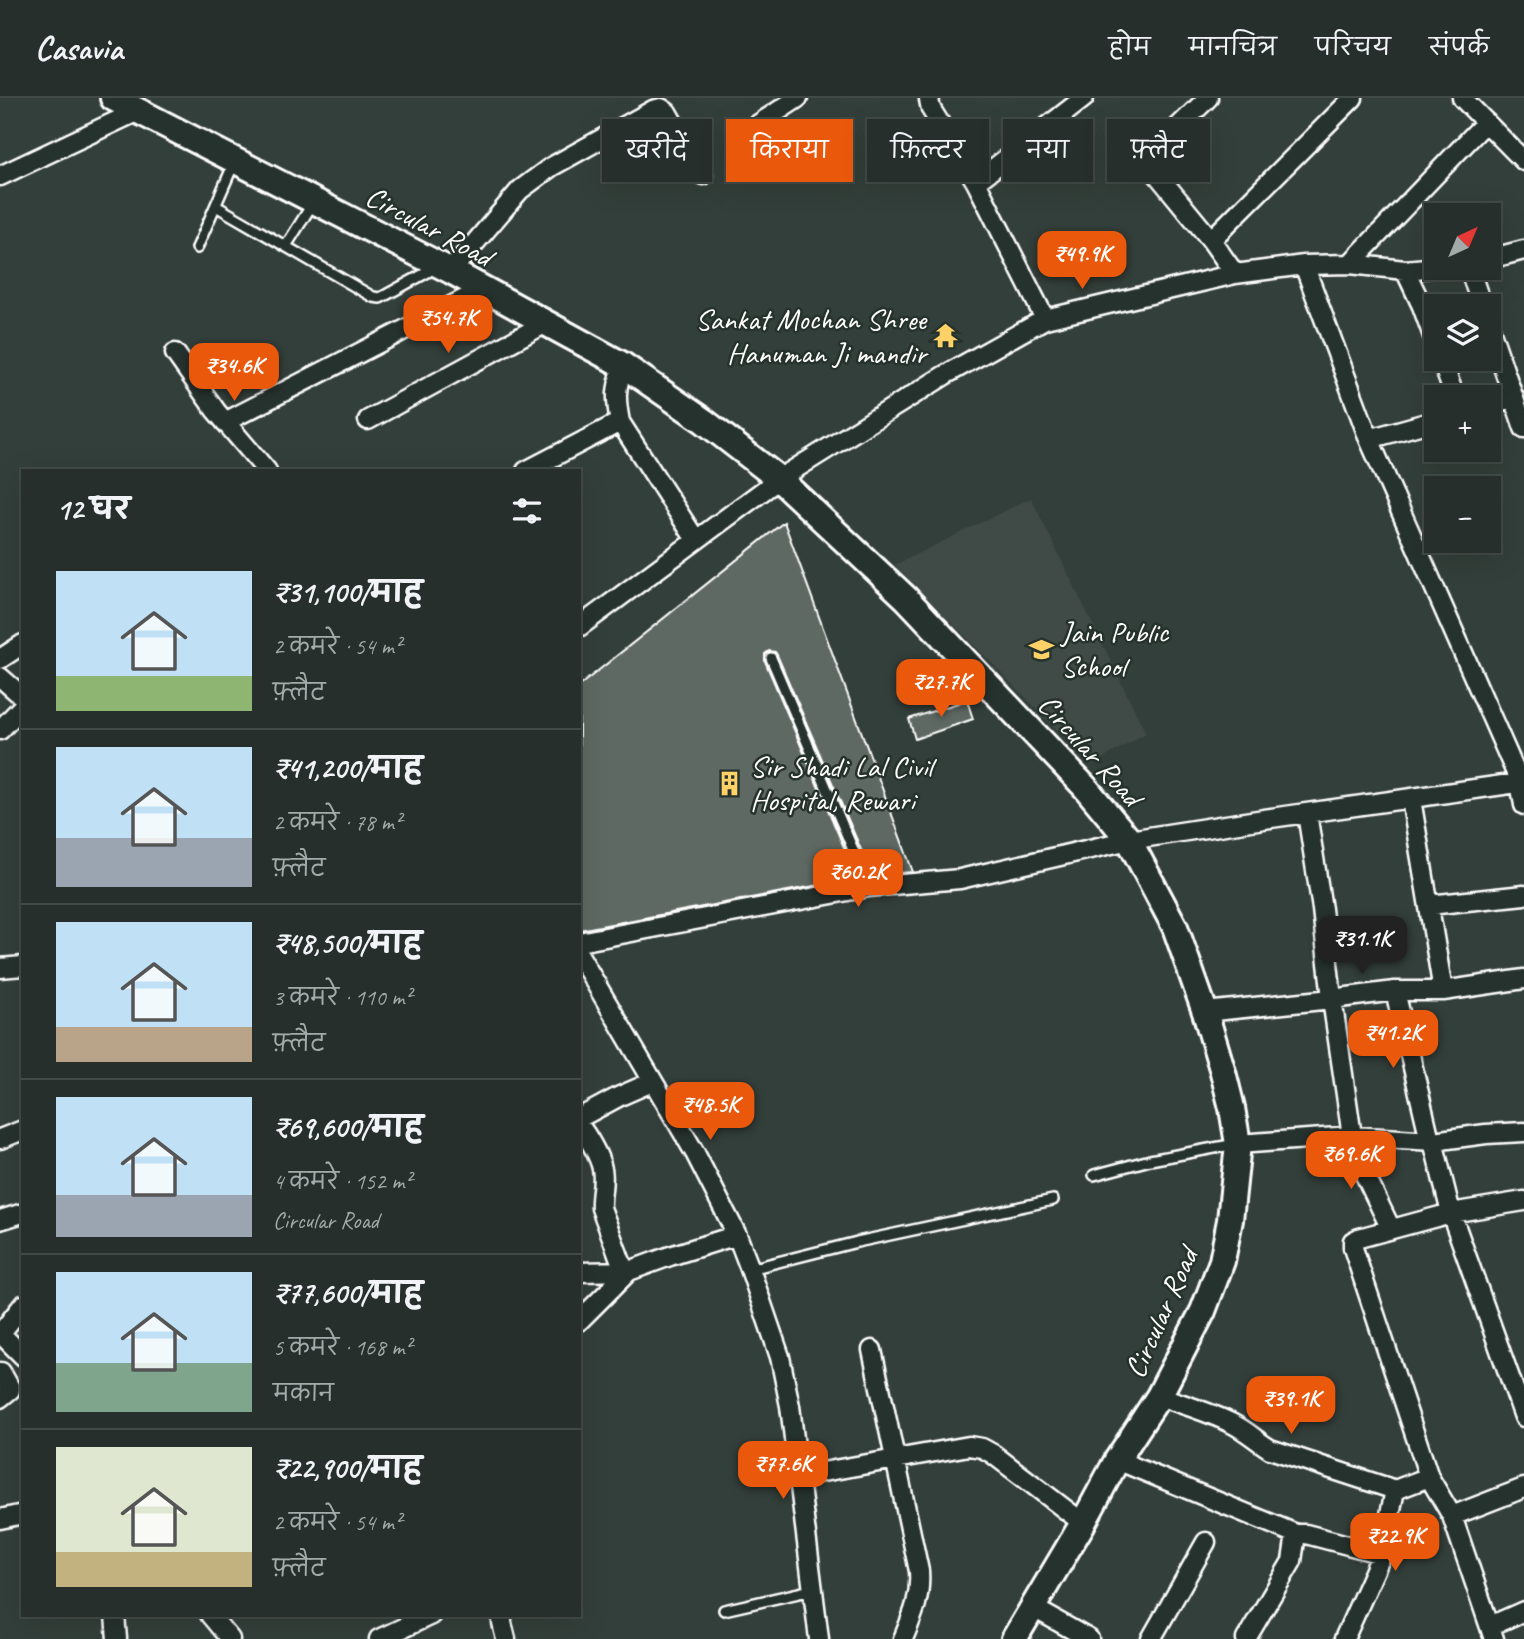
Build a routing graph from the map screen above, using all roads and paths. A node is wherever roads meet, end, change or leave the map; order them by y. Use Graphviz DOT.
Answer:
graph roads {
  1 [pos="113,98"];
  2 [pos="930,98"];
  3 [pos="1084,98"];
  4 [pos="1208,98"];
  5 [pos="1353,98"];
  6 [pos="1462,98"];
  7 [pos="792,100"];
  8 [pos="138,111"];
  9 [pos="637,119"];
  10 [pos="671,119"];
  11 [pos="765,119"];
  12 [pos="937,119"];
  13 [pos="1486,122"];
  14 [pos="602,138"];
  15 [pos="235,161"];
  16 [pos="1524,161"];
  17 [pos="989,172"];
  18 [pos="0,176"];
  19 [pos="976,182"];
  20 [pos="314,201"];
  21 [pos="216,206"];
  22 [pos="1211,240"];
  23 [pos="286,246"];
  24 [pos="197,248"];
  25 [pos="1524,250"];
  26 [pos="1502,256"];
  27 [pos="1350,264"];
  28 [pos="1304,265"];
  29 [pos="445,268"];
  30 [pos="1424,268"];
  31 [pos="1405,270"];
  32 [pos="1235,274"];
  33 [pos="482,290"];
  34 [pos="1424,311"];
  35 [pos="1045,319"];
  36 [pos="546,323"];
  37 [pos="175,353"];
  38 [pos="1501,360"];
  39 [pos="623,365"];
  40 [pos="1514,397"];
  41 [pos="1501,401"];
  42 [pos="368,420"];
  43 [pos="225,422"];
  44 [pos="620,422"];
  45 [pos="1424,424"];
  46 [pos="1524,428"];
  47 [pos="1369,439"];
  48 [pos="265,469"];
  49 [pos="530,469"];
  50 [pos="779,479"];
  51 [pos="696,540"];
  52 [pos="581,625"];
  53 [pos="21,645"];
  54 [pos="771,658"];
  55 [pos="0,659"];
  56 [pos="0,677"];
  57 [pos="21,695"];
  58 [pos="21,708"];
  59 [pos="0,730"];
  60 [pos="1522,782"];
  61 [pos="1411,799"];
  62 [pos="1524,805"];
  63 [pos="1307,813"];
  64 [pos="1129,840"];
  65 [pos="869,887"];
  66 [pos="1524,895"];
  67 [pos="1429,905"];
  68 [pos="581,942"];
  69 [pos="581,958"];
  70 [pos="21,966"];
  71 [pos="0,968"];
  72 [pos="1524,979"];
  73 [pos="1395,991"];
  74 [pos="1443,991"];
  75 [pos="1332,999"];
  76 [pos="1205,1012"];
  77 [pos="652,1082"];
  78 [pos="581,1117"];
  79 [pos="581,1129"];
  80 [pos="21,1131"];
  81 [pos="1524,1132"];
  82 [pos="1352,1136"];
  83 [pos="0,1139"];
  84 [pos="1431,1140"];
  85 [pos="1238,1144"];
  86 [pos="1094,1175"];
  87 [pos="1053,1200"];
  88 [pos="1524,1201"];
  89 [pos="1451,1213"];
  90 [pos="21,1214"];
  91 [pos="0,1220"];
  92 [pos="1391,1229"];
  93 [pos="737,1235"];
  94 [pos="750,1269"];
  95 [pos="626,1271"];
  96 [pos="581,1272"];
  97 [pos="21,1308"];
  98 [pos="581,1319"];
  99 [pos="0,1334"];
  100 [pos="872,1349"];
  101 [pos="21,1354"];
  102 [pos="21,1364"];
  103 [pos="1,1372"];
  104 [pos="1159,1396"];
  105 [pos="0,1398"];
  106 [pos="1524,1417"];
  107 [pos="895,1460"];
  108 [pos="1117,1460"];
  109 [pos="800,1476"];
  110 [pos="1429,1477"];
  111 [pos="1524,1488"];
  112 [pos="1395,1490"];
  113 [pos="21,1514"];
  114 [pos="1452,1516"];
  115 [pos="0,1519"];
  116 [pos="1083,1523"];
  117 [pos="1296,1534"];
  118 [pos="1206,1542"];
  119 [pos="1382,1554"];
  120 [pos="812,1590"];
  121 [pos="1032,1607"];
  122 [pos="724,1610"];
  123 [pos="1524,1611"];
  124 [pos="115,1617"];
  125 [pos="212,1617"];
  126 [pos="426,1617"];
  127 [pos="502,1617"];
  128 [pos="1492,1633"];
  129 [pos="117,1639"];
  130 [pos="230,1639"];
  131 [pos="379,1639"];
  132 [pos="506,1639"];
  133 [pos="819,1639"];
  134 [pos="903,1639"];
  135 [pos="1014,1639"];
  136 [pos="1089,1639"];
  137 [pos="1151,1639"];
  138 [pos="1246,1639"];
  139 [pos="1344,1639"];
  1 -- 8 [label="main road, Circular Road"];
  2 -- 12 [label="street"];
  3 -- 17 [label="street"];
  4 -- 22 [label="street"];
  5 -- 22 [label="street"];
  6 -- 13 [label="street"];
  7 -- 11 [label="street"];
  8 -- 15 [label="main road, Circular Road"];
  8 -- 18 [label="street"];
  9 -- 10 [label="street"];
  13 -- 16 [label="street"];
  13 -- 27 [label="street"];
  14 -- 29 [label="street"];
  15 -- 20 [label="main road, Circular Road"];
  15 -- 21 [label="lane"];
  19 -- 35 [label="street"];
  20 -- 23 [label="lane"];
  20 -- 29 [label="main road, Circular Road"];
  21 -- 23 [label="lane"];
  21 -- 24 [label="lane"];
  22 -- 32 [label="street"];
  23 -- 29 [label="lane"];
  25 -- 26 [label="street"];
  27 -- 28 [label="street"];
  27 -- 31 [label="street"];
  28 -- 32 [label="street"];
  28 -- 47 [label="street"];
  29 -- 33 [label="main road, Circular Road"];
  30 -- 31 [label="street"];
  31 -- 34 [label="street"];
  32 -- 35 [label="street"];
  33 -- 36 [label="main road, Circular Road"];
  33 -- 43 [label="street"];
  35 -- 50 [label="street"];
  36 -- 39 [label="main road, Circular Road"];
  36 -- 42 [label="street"];
  37 -- 43 [label="street"];
  38 -- 40 [label="street"];
  39 -- 44 [label="street"];
  39 -- 50 [label="main road, Circular Road"];
  40 -- 41 [label="street"];
  40 -- 46 [label="street"];
  43 -- 48 [label="street"];
  44 -- 49 [label="street"];
  44 -- 51 [label="street"];
  45 -- 47 [label="street"];
  47 -- 60 [label="street"];
  50 -- 51 [label="street"];
  50 -- 64 [label="main road, Circular Road"];
  51 -- 52 [label="street"];
  53 -- 55 [label="street"];
  54 -- 65 [label="lane"];
  56 -- 57 [label="street"];
  58 -- 59 [label="street"];
  60 -- 61 [label="street"];
  60 -- 62 [label="street"];
  61 -- 63 [label="street"];
  61 -- 67 [label="street"];
  63 -- 64 [label="street"];
  63 -- 75 [label="street"];
  64 -- 65 [label="street"];
  64 -- 76 [label="main road, Circular Road"];
  65 -- 68 [label="street"];
  66 -- 67 [label="street"];
  67 -- 74 [label="street"];
  69 -- 77 [label="street"];
  70 -- 71 [label="street"];
  72 -- 74 [label="street"];
  73 -- 74 [label="street"];
  73 -- 75 [label="street"];
  73 -- 84 [label="street"];
  75 -- 76 [label="street"];
  75 -- 82 [label="street"];
  76 -- 85 [label="main road, Circular Road"];
  77 -- 78 [label="street"];
  77 -- 93 [label="street"];
  79 -- 95 [label="street"];
  80 -- 83 [label="street"];
  81 -- 84 [label="street"];
  82 -- 84 [label="street"];
  82 -- 85 [label="street"];
  82 -- 92 [label="street"];
  84 -- 89 [label="street"];
  85 -- 86 [label="lane"];
  85 -- 104 [label="main road, Circular Road"];
  87 -- 94 [label="lane"];
  88 -- 89 [label="street"];
  89 -- 92 [label="street"];
  89 -- 106 [label="street"];
  90 -- 91 [label="street"];
  92 -- 110 [label="street"];
  93 -- 94 [label="street"];
  93 -- 95 [label="street"];
  94 -- 109 [label="street"];
  95 -- 96 [label="street"];
  95 -- 98 [label="street"];
  97 -- 99 [label="street"];
  99 -- 101 [label="street"];
  100 -- 107 [label="street"];
  102 -- 103 [label="street"];
  103 -- 105 [label="street"];
  104 -- 108 [label="main road, Circular Road"];
  104 -- 112 [label="street"];
  107 -- 109 [label="street"];
  107 -- 116 [label="street"];
  107 -- 134 [label="street"];
  108 -- 116 [label="main road, Circular Road"];
  108 -- 117 [label="street"];
  109 -- 120 [label="street"];
  110 -- 112 [label="street"];
  110 -- 114 [label="street"];
  111 -- 114 [label="street"];
  112 -- 119 [label="street"];
  113 -- 115 [label="street"];
  114 -- 128 [label="street"];
  116 -- 121 [label="main road, Circular Road"];
  117 -- 119 [label="street"];
  117 -- 138 [label="street"];
  118 -- 137 [label="street"];
  119 -- 139 [label="street"];
  120 -- 122 [label="lane"];
  120 -- 133 [label="street"];
  121 -- 135 [label="main road, Circular Road"];
  121 -- 136 [label="street"];
  123 -- 128 [label="street"];
  124 -- 129 [label="street"];
  125 -- 130 [label="street"];
  126 -- 131 [label="street"];
  127 -- 132 [label="street"];
}
